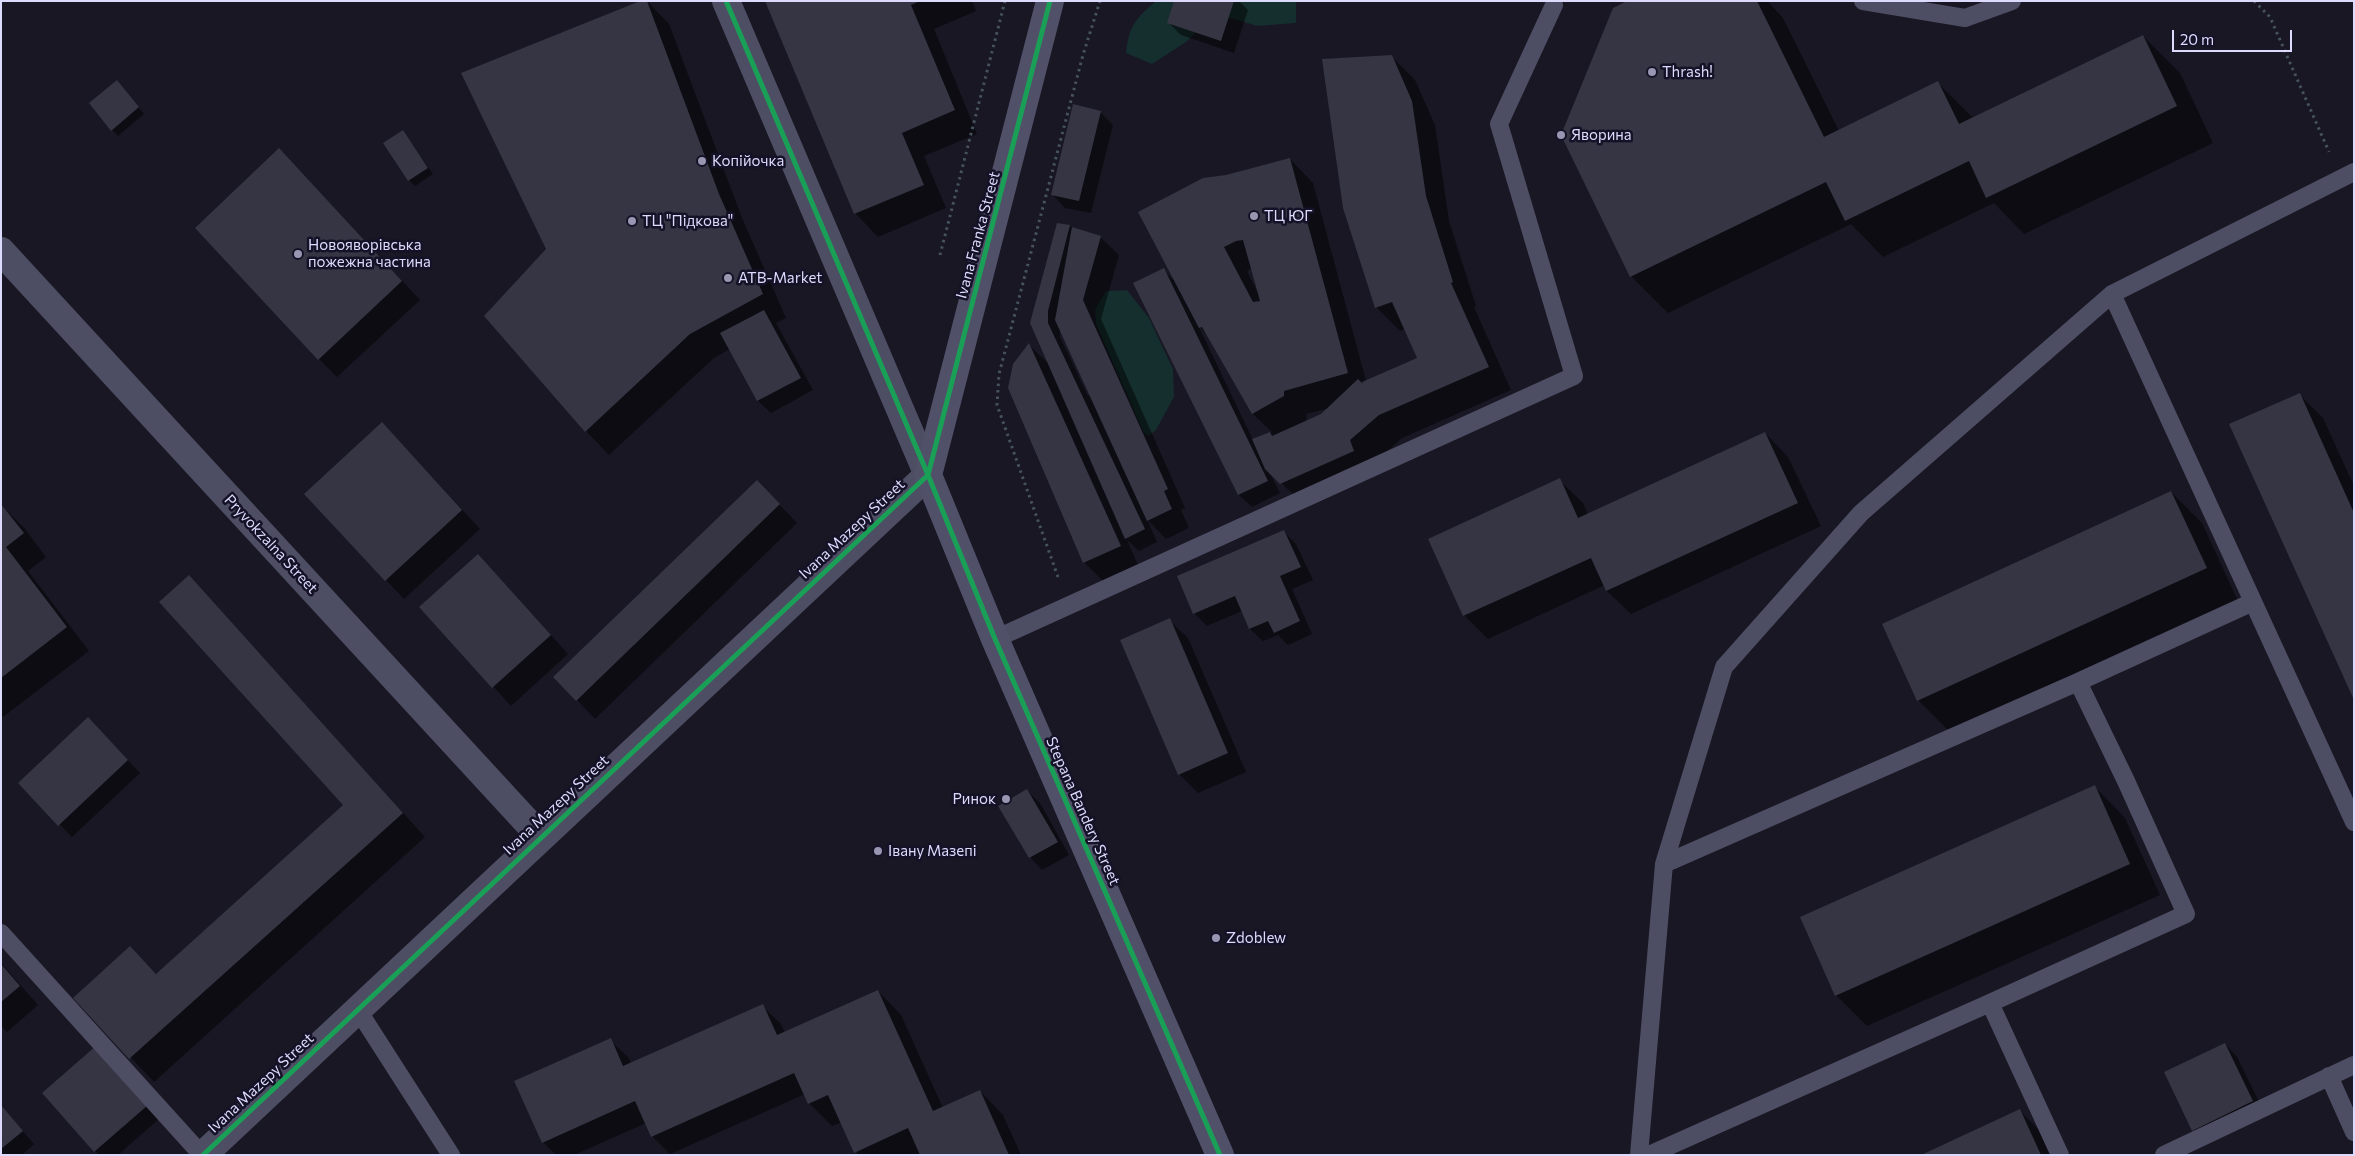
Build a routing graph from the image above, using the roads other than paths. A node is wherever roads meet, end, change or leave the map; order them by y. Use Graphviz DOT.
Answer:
graph roads {
  1 [pos="726,1"];
  2 [pos="1050,1"];
  3 [pos="1863,1"];
  4 [pos="2012,1"];
  5 [pos="1553,2"];
  6 [pos="2347,175"];
  7 [pos="1,251"];
  8 [pos="2112,294"];
  9 [pos="928,475"];
  10 [pos="2253,602"];
  11 [pos="995,639"];
  12 [pos="2078,682"];
  13 [pos="2354,822"];
  14 [pos="541,836"];
  15 [pos="1664,864"];
  16 [pos="1,933"];
  17 [pos="1990,1003"];
  18 [pos="358,1010"];
  19 [pos="2354,1064"];
  20 [pos="2329,1076"];
  21 [pos="2354,1132"];
  22 [pos="203,1155"];
  23 [pos="451,1155"];
  24 [pos="1220,1155"];
  25 [pos="1639,1155"];
  26 [pos="1649,1155"];
  27 [pos="2060,1155"];
  28 [pos="2164,1155"];
  1 -- 9 [label="street"];
  2 -- 9 [label="street, Ivana Franka Street"];
  3 -- 4 [label="lane"];
  5 -- 11 [label="lane"];
  6 -- 8 [label="lane"];
  7 -- 14 [label="street, Pryvokzalna Street"];
  8 -- 10 [label="lane"];
  8 -- 15 [label="lane"];
  9 -- 11 [label="street, Stepana Bandery Street"];
  9 -- 14 [label="street, Ivana Mazepy Street"];
  10 -- 12 [label="lane"];
  10 -- 13 [label="lane"];
  11 -- 24 [label="street, Stepana Bandery Street"];
  12 -- 15 [label="lane"];
  12 -- 17 [label="lane"];
  14 -- 18 [label="street, Ivana Mazepy Street"];
  15 -- 25 [label="lane"];
  16 -- 22 [label="lane"];
  17 -- 26 [label="lane"];
  17 -- 27 [label="lane"];
  18 -- 22 [label="street, Ivana Mazepy Street"];
  18 -- 23 [label="lane"];
  19 -- 20 [label="lane"];
  20 -- 21 [label="lane"];
  20 -- 28 [label="lane"];
}
